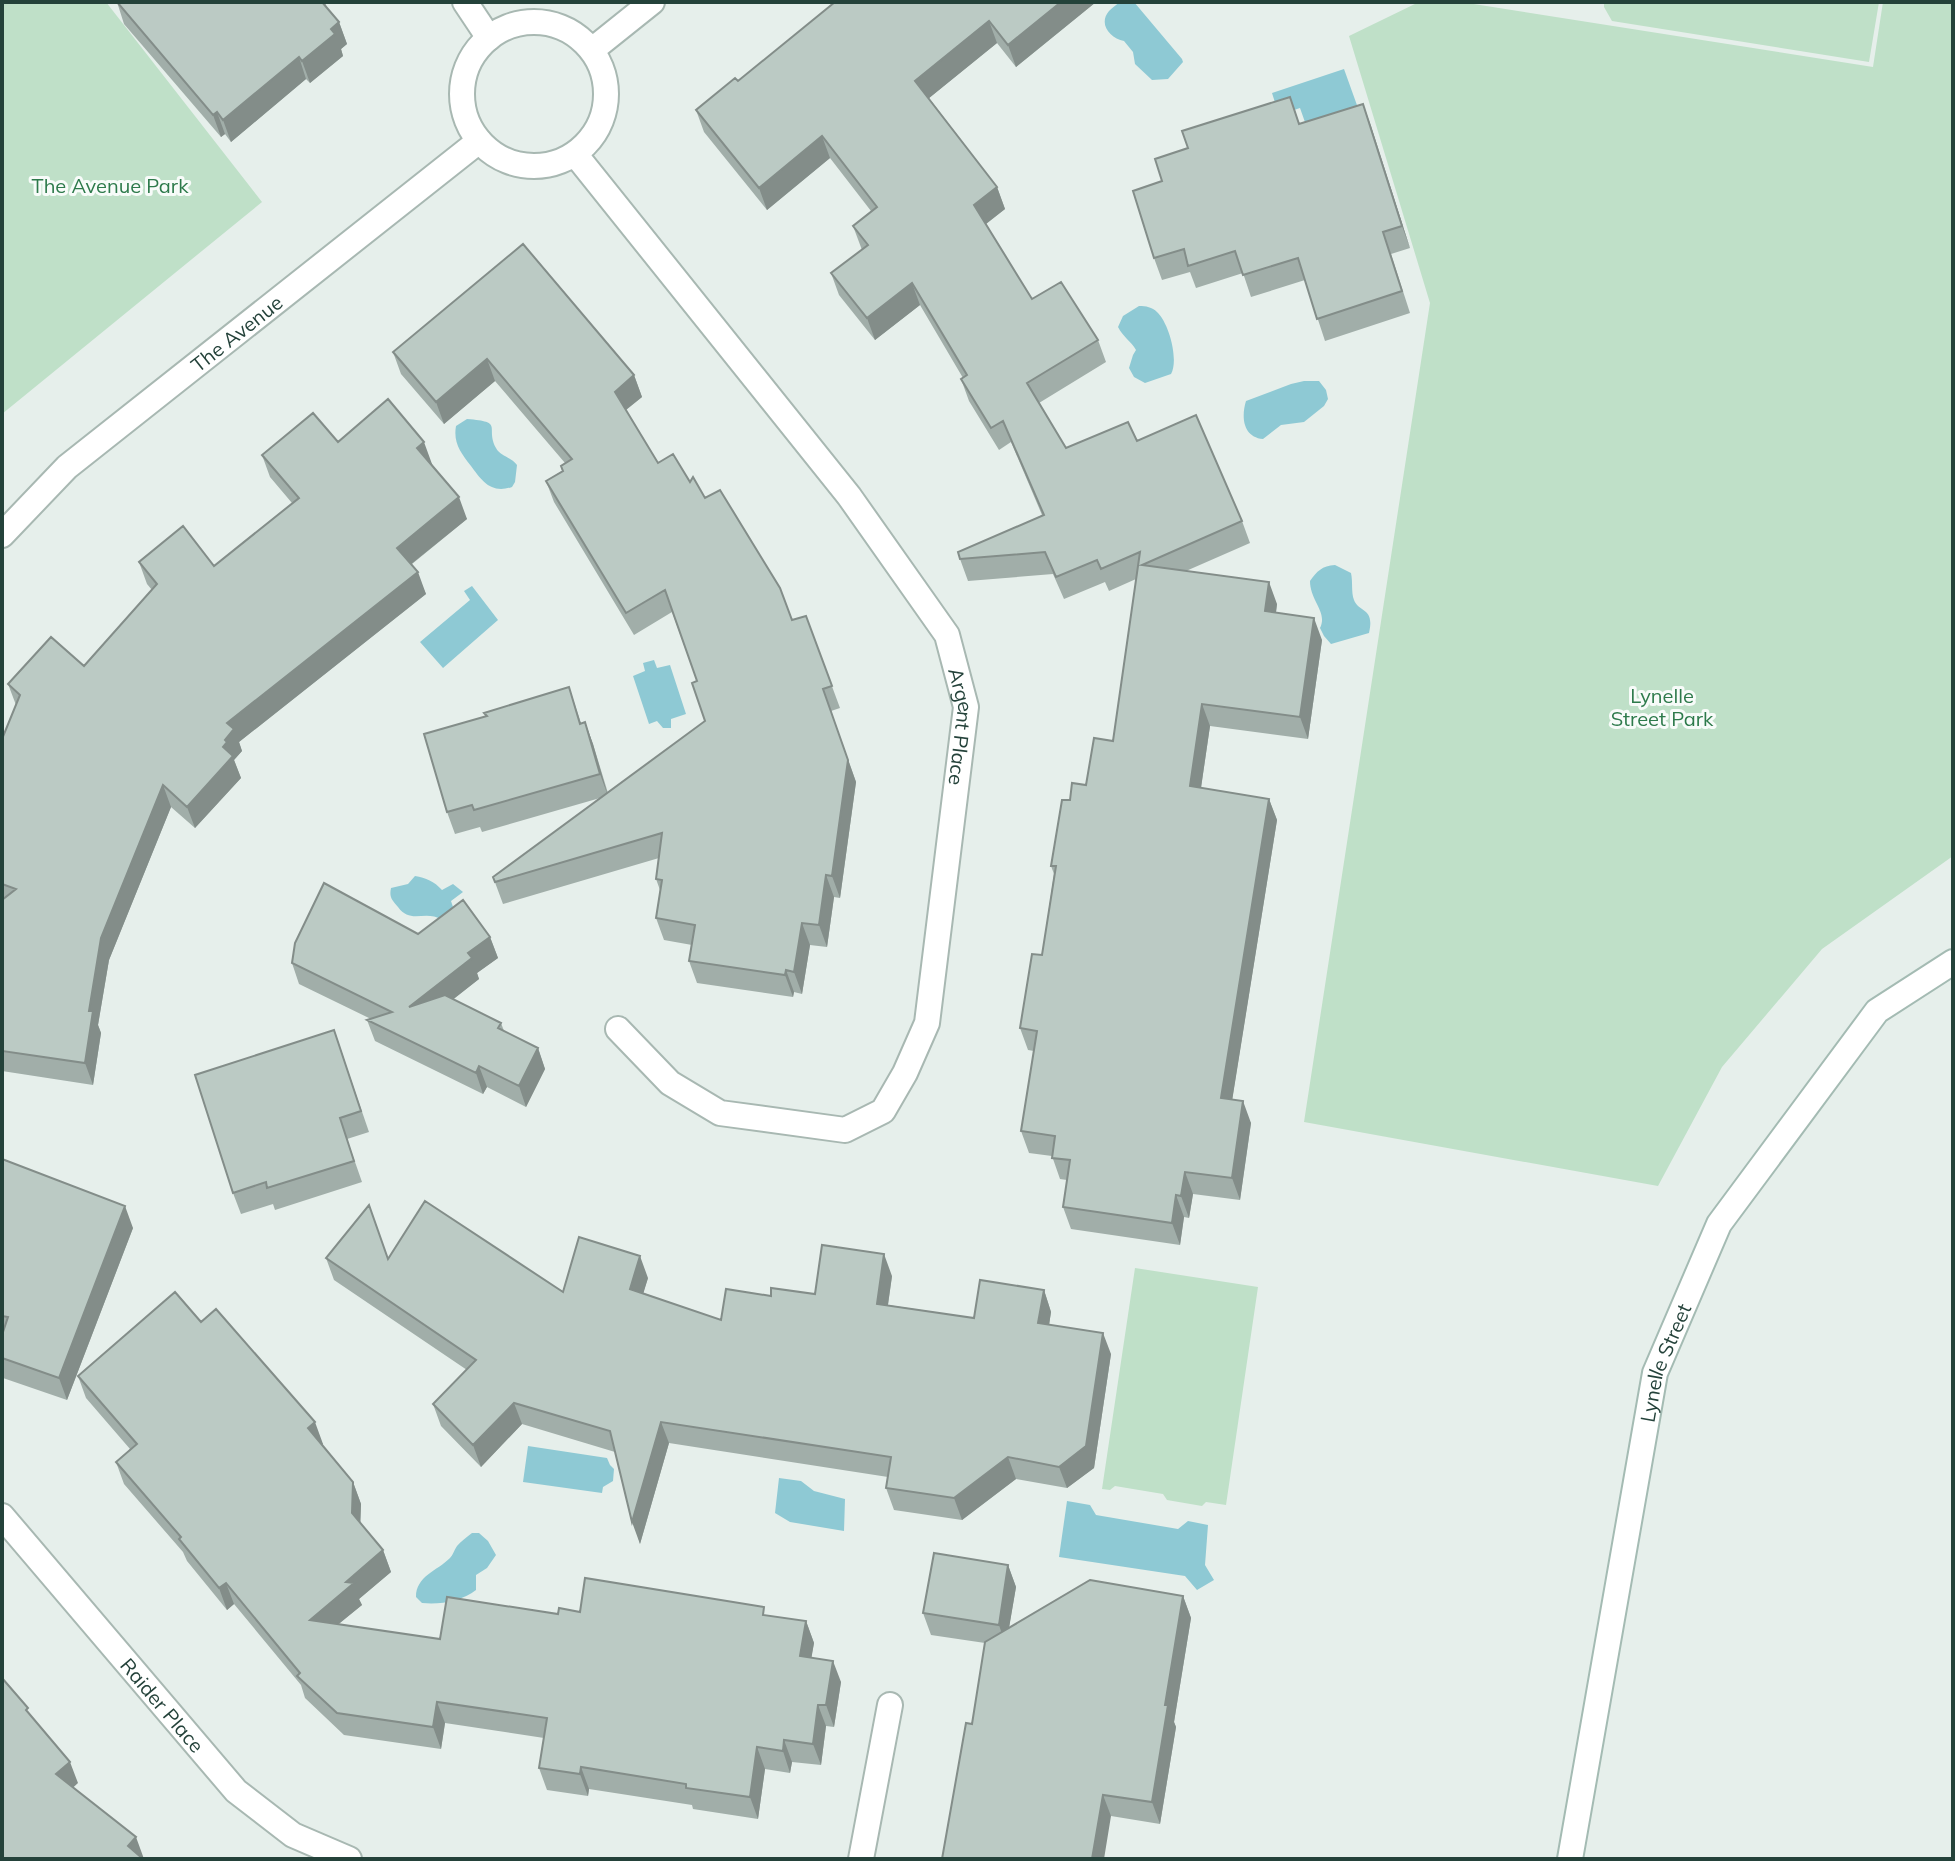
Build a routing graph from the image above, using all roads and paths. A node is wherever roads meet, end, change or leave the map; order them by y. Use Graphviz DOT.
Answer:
graph roads {
  1 [pos="465,2"];
  2 [pos="652,2"];
  3 [pos="489,38"];
  4 [pos="592,50"];
  5 [pos="479,141"];
  6 [pos="575,154"];
  7 [pos="2,535"];
  8 [pos="1953,962"];
  9 [pos="618,1029"];
  10 [pos="2,1516"];
  11 [pos="890,1705"];
  12 [pos="349,1859"];
  13 [pos="861,1859"];
  14 [pos="1570,1859"];
  1 -- 3 [label="street"];
  2 -- 4 [label="street"];
  3 -- 4 [label="street"];
  3 -- 5 [label="street"];
  4 -- 6 [label="street"];
  5 -- 6 [label="street"];
  5 -- 7 [label="street, The Avenue"];
  6 -- 9 [label="street, Argent Place"];
  8 -- 14 [label="street, Lynelle Street"];
  10 -- 12 [label="street, Raider Place"];
  11 -- 13 [label="street"];
}
